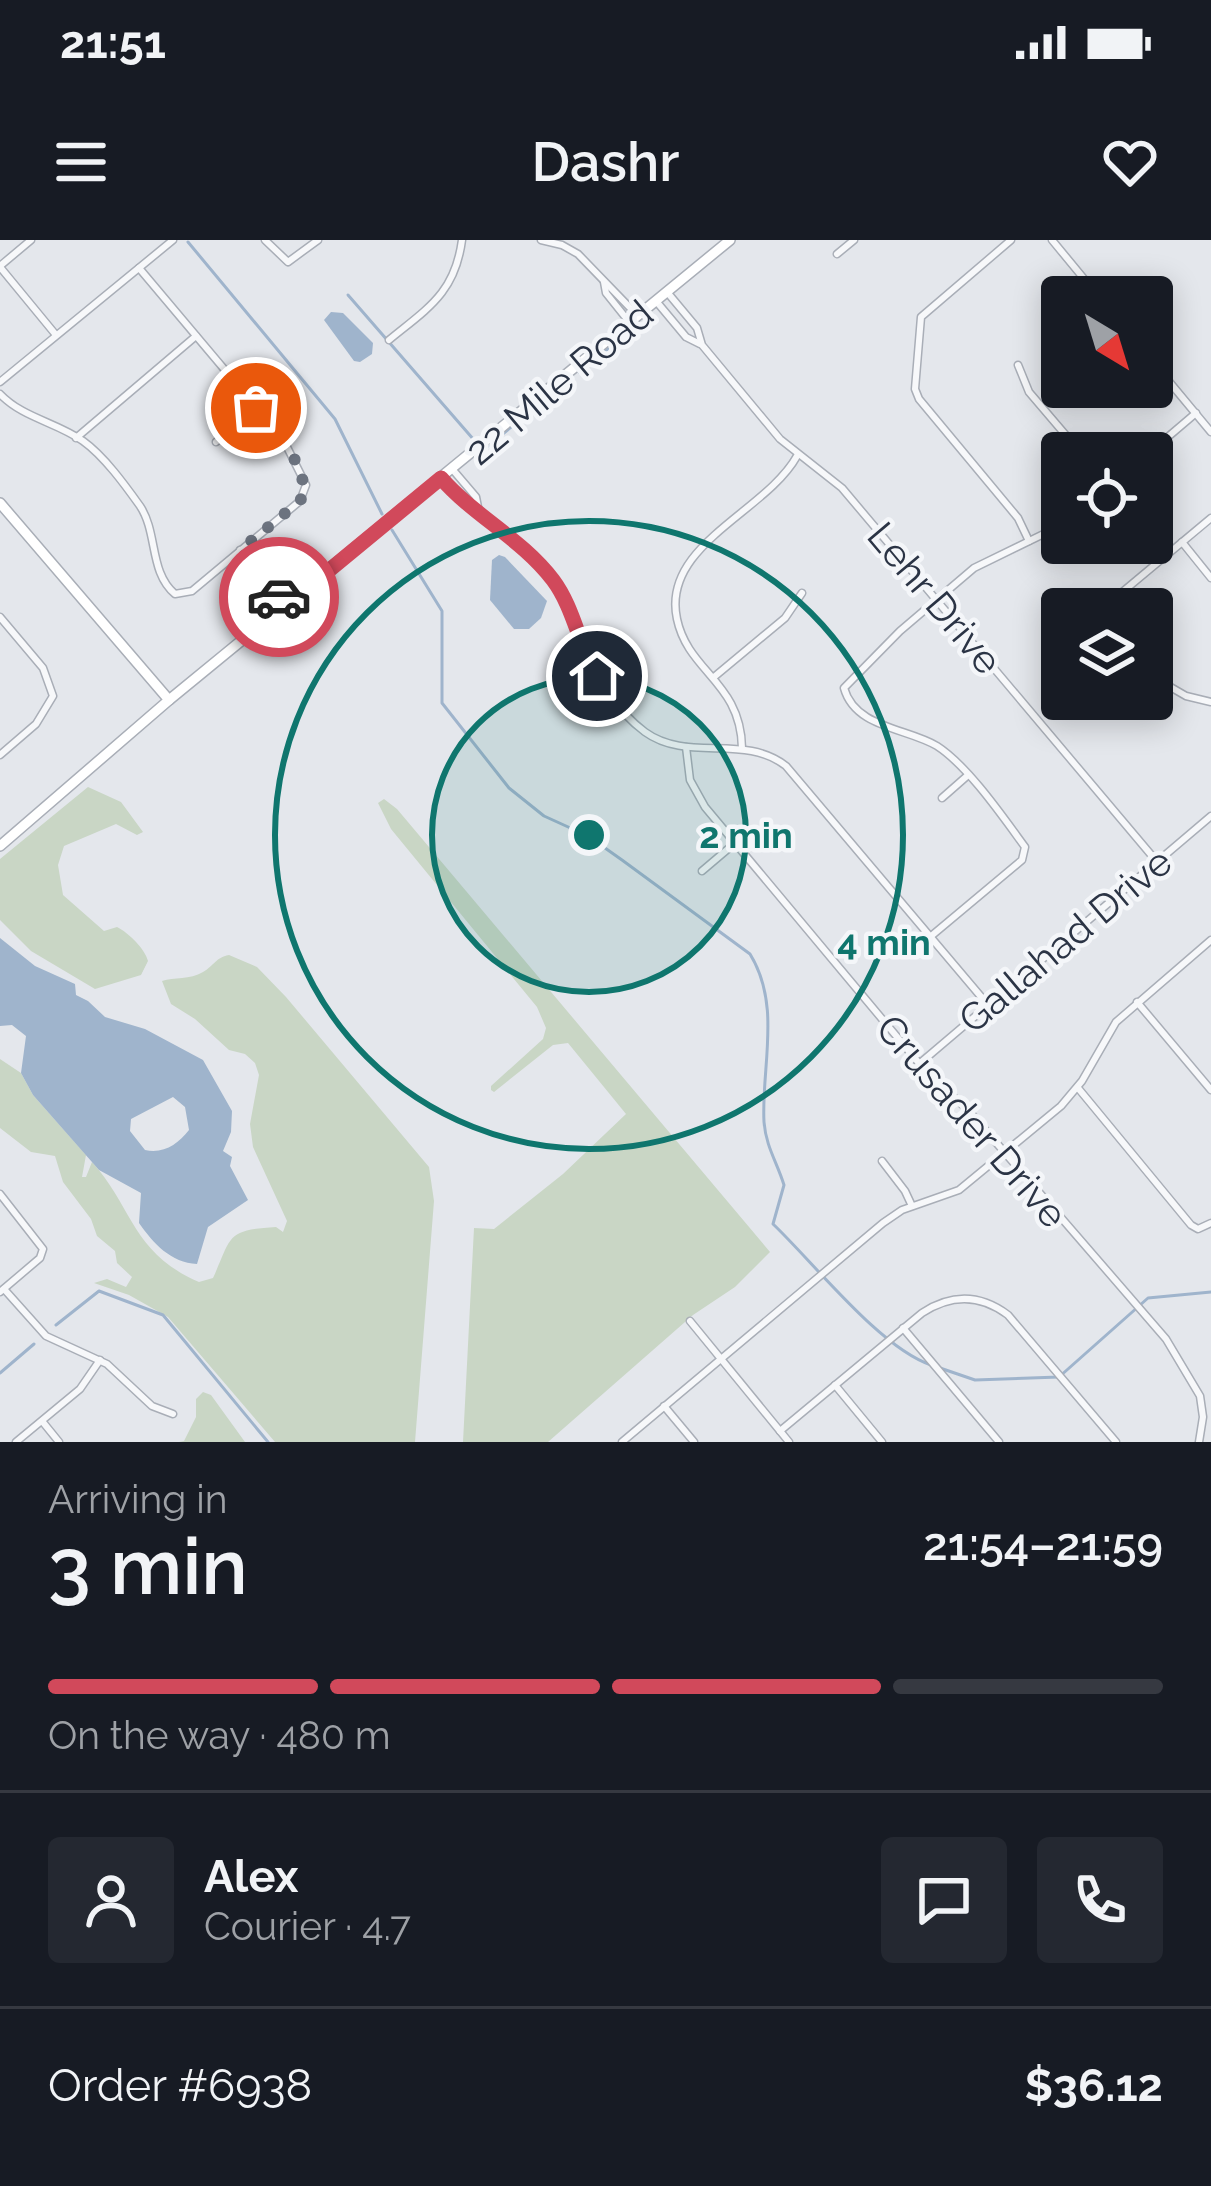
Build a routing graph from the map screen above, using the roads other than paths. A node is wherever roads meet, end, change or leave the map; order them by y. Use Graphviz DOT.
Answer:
graph roads {
  1 [pos="31,240"];
  2 [pos="173,240"];
  3 [pos="265,240"];
  4 [pos="318,240"];
  5 [pos="462,240"];
  6 [pos="541,240"];
  7 [pos="730,240"];
  8 [pos="854,240"];
  9 [pos="1010,240"];
  10 [pos="1052,240"];
  11 [pos="837,254"];
  12 [pos="0,266"];
  13 [pos="139,268"];
  14 [pos="1082,276"];
  15 [pos="667,292"];
  16 [pos="656,302"];
  17 [pos="634,320"];
  18 [pos="56,335"];
  19 [pos="196,336"];
  20 [pos="389,340"];
  21 [pos="702,345"];
  22 [pos="1018,365"];
  23 [pos="0,382"];
  24 [pos="1173,386"];
  25 [pos="0,394"];
  26 [pos="256,408"];
  27 [pos="1196,413"];
  28 [pos="1063,432"];
  29 [pos="1211,432"];
  30 [pos="1173,433"];
  31 [pos="76,437"];
  32 [pos="216,442"];
  33 [pos="798,454"];
  34 [pos="453,470"];
  35 [pos="441,478"];
  36 [pos="0,503"];
  37 [pos="479,512"];
  38 [pos="1211,518"];
  39 [pos="1041,535"];
  40 [pos="251,541"];
  41 [pos="1029,541"];
  42 [pos="1182,542"];
  43 [pos="240,550"];
  44 [pos="1211,578"];
  45 [pos="1127,588"];
  46 [pos="802,593"];
  47 [pos="299,596"];
  48 [pos="936,600"];
  49 [pos="287,605"];
  50 [pos="0,617"];
  51 [pos="714,677"];
  52 [pos="1173,688"];
  53 [pos="169,700"];
  54 [pos="1211,702"];
  55 [pos="686,747"];
  56 [pos="742,748"];
  57 [pos="0,755"];
  58 [pos="968,776"];
  59 [pos="942,798"];
  60 [pos="1211,816"];
  61 [pos="735,843"];
  62 [pos="0,846"];
  63 [pos="1157,862"];
  64 [pos="702,871"];
  65 [pos="930,937"];
  66 [pos="1210,944"];
  67 [pos="1137,1002"];
  68 [pos="988,1005"];
  69 [pos="919,1064"];
  70 [pos="1078,1088"];
  71 [pos="1211,1090"];
  72 [pos="1005,1153"];
  73 [pos="881,1161"];
  74 [pos="0,1194"];
  75 [pos="912,1206"];
  76 [pos="1211,1222"];
  77 [pos="2,1291"];
  78 [pos="690,1321"];
  79 [pos="904,1328"];
  80 [pos="100,1360"];
  81 [pos="720,1360"];
  82 [pos="835,1385"];
  83 [pos="664,1406"];
  84 [pos="173,1414"];
  85 [pos="42,1421"];
  86 [pos="780,1431"];
  87 [pos="1206,1431"];
  88 [pos="16,1442"];
  89 [pos="59,1442"];
  90 [pos="622,1442"];
  91 [pos="694,1442"];
  92 [pos="789,1442"];
  93 [pos="882,1442"];
  94 [pos="999,1442"];
  95 [pos="1116,1442"];
  96 [pos="1198,1442"];
  1 -- 12 [label="street"];
  2 -- 13 [label="street"];
  3 -- 4 [label="street"];
  5 -- 20 [label="street"];
  6 -- 17 [label="street"];
  7 -- 15 [label="street, 22 Mile Road"];
  8 -- 11 [label="street"];
  9 -- 41 [label="street"];
  10 -- 14 [label="street"];
  12 -- 18 [label="street"];
  13 -- 18 [label="street"];
  13 -- 19 [label="street"];
  15 -- 16 [label="street, 22 Mile Road"];
  15 -- 21 [label="street, Lehr Drive"];
  16 -- 17 [label="street, 22 Mile Road"];
  16 -- 21 [label="street, Lehr Drive"];
  17 -- 34 [label="street, 22 Mile Road"];
  18 -- 23 [label="street"];
  19 -- 26 [label="street"];
  19 -- 31 [label="street"];
  21 -- 33 [label="street, Lehr Drive"];
  22 -- 28 [label="street"];
  24 -- 27 [label="street"];
  25 -- 31 [label="street"];
  26 -- 32 [label="street"];
  26 -- 40 [label="street"];
  27 -- 29 [label="street"];
  27 -- 30 [label="street"];
  31 -- 43 [label="street"];
  33 -- 48 [label="street, Lehr Drive"];
  33 -- 51 [label="street"];
  34 -- 35 [label="street, 22 Mile Road"];
  34 -- 37 [label="street"];
  35 -- 37 [label="street"];
  35 -- 47 [label="street, 22 Mile Road"];
  36 -- 53 [label="street"];
  37 -- 55 [label="street"];
  38 -- 42 [label="street"];
  39 -- 41 [label="street"];
  40 -- 43 [label="street"];
  40 -- 47 [label="street"];
  41 -- 48 [label="street"];
  42 -- 44 [label="street"];
  42 -- 45 [label="street"];
  43 -- 49 [label="street"];
  46 -- 51 [label="street"];
  47 -- 49 [label="street, 22 Mile Road"];
  48 -- 58 [label="street"];
  48 -- 63 [label="street, Lehr Drive"];
  49 -- 53 [label="street, 22 Mile Road"];
  50 -- 57 [label="street"];
  51 -- 56 [label="street"];
  52 -- 54 [label="street"];
  53 -- 62 [label="street, 22 Mile Road"];
  55 -- 56 [label="street"];
  55 -- 61 [label="street, Crusader Drive"];
  56 -- 65 [label="street"];
  58 -- 59 [label="street"];
  58 -- 65 [label="street"];
  60 -- 63 [label="street, Gallahad Drive"];
  61 -- 64 [label="street"];
  61 -- 69 [label="street, Crusader Drive"];
  63 -- 68 [label="street, Gallahad Drive"];
  65 -- 68 [label="street"];
  66 -- 67 [label="street"];
  67 -- 70 [label="street"];
  67 -- 71 [label="street"];
  68 -- 69 [label="street, Gallahad Drive"];
  69 -- 72 [label="street, Crusader Drive"];
  70 -- 72 [label="street"];
  70 -- 76 [label="street"];
  72 -- 75 [label="street"];
  72 -- 87 [label="street, Crusader Drive"];
  73 -- 75 [label="street"];
  74 -- 77 [label="street"];
  75 -- 81 [label="street"];
  77 -- 80 [label="street"];
  78 -- 81 [label="street"];
  79 -- 82 [label="street"];
  79 -- 94 [label="street"];
  79 -- 95 [label="street"];
  80 -- 84 [label="street"];
  80 -- 85 [label="street"];
  81 -- 83 [label="street"];
  81 -- 86 [label="street"];
  82 -- 86 [label="street"];
  82 -- 93 [label="street"];
  83 -- 90 [label="street"];
  83 -- 91 [label="street"];
  85 -- 88 [label="street"];
  85 -- 89 [label="street"];
  86 -- 92 [label="street"];
  87 -- 96 [label="street, Crusader Drive"];
}
